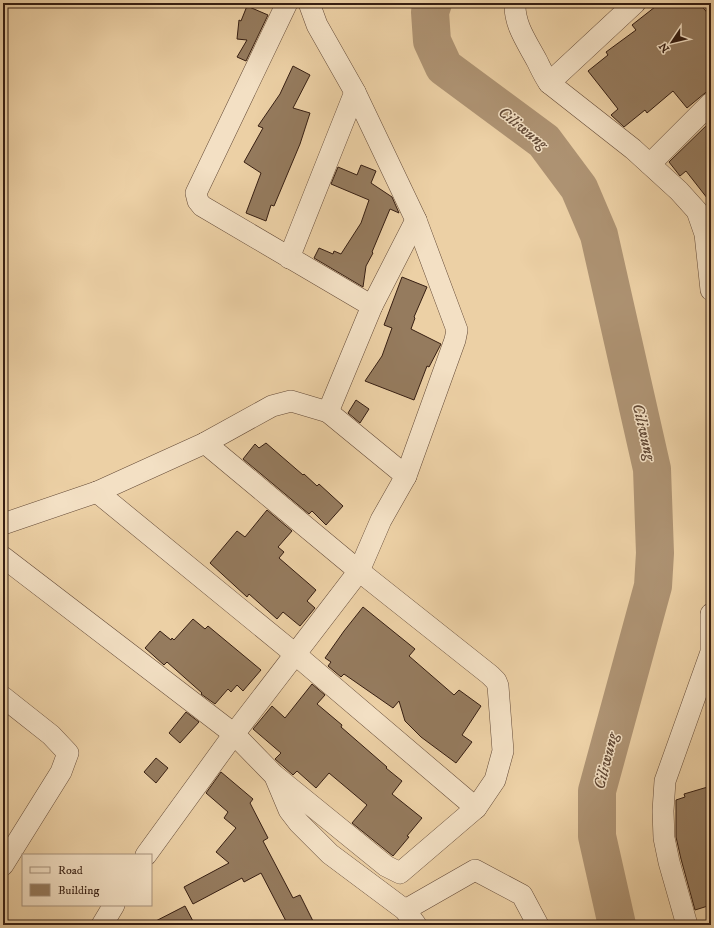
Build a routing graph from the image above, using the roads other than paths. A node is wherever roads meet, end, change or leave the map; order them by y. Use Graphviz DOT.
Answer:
graph roads {
  1 [pos="287,3"];
  2 [pos="309,3"];
  3 [pos="515,3"];
  4 [pos="635,3"];
  5 [pos="549,83"];
  6 [pos="355,92"];
  7 [pos="711,103"];
  8 [pos="650,164"];
  9 [pos="416,220"];
  10 [pos="708,231"];
  11 [pos="289,258"];
  12 [pos="711,290"];
  13 [pos="372,306"];
  14 [pos="328,412"];
  15 [pos="205,443"];
  16 [pos="406,476"];
  17 [pos="97,492"];
  18 [pos="3,524"];
  19 [pos="3,557"];
  20 [pos="359,571"];
  21 [pos="711,614"];
  22 [pos="711,652"];
  23 [pos="295,654"];
  24 [pos="3,697"];
  25 [pos="234,734"];
  26 [pos="274,775"];
  27 [pos="476,808"];
  28 [pos="147,854"];
  29 [pos="3,865"];
  30 [pos="113,906"];
  31 [pos="411,918"];
  32 [pos="102,925"];
  33 [pos="538,925"];
  34 [pos="687,925"];
  1 -- 11 [label="street"];
  2 -- 6 [label="street"];
  3 -- 5 [label="street"];
  4 -- 5 [label="street"];
  5 -- 8 [label="street"];
  6 -- 9 [label="street"];
  6 -- 11 [label="street"];
  7 -- 8 [label="street"];
  8 -- 10 [label="street"];
  9 -- 13 [label="street"];
  9 -- 16 [label="street"];
  10 -- 12 [label="street"];
  11 -- 13 [label="street"];
  13 -- 14 [label="street"];
  14 -- 15 [label="street"];
  14 -- 16 [label="street"];
  15 -- 17 [label="street"];
  15 -- 20 [label="street"];
  16 -- 20 [label="street"];
  17 -- 18 [label="street"];
  17 -- 23 [label="street"];
  19 -- 25 [label="street"];
  20 -- 23 [label="street"];
  20 -- 27 [label="street"];
  21 -- 22 [label="street"];
  22 -- 34 [label="street"];
  23 -- 25 [label="street"];
  23 -- 27 [label="street"];
  24 -- 29 [label="street"];
  25 -- 26 [label="street"];
  25 -- 28 [label="street"];
  26 -- 27 [label="street"];
  26 -- 31 [label="street"];
  30 -- 32 [label="street"];
  31 -- 33 [label="street"];
}
